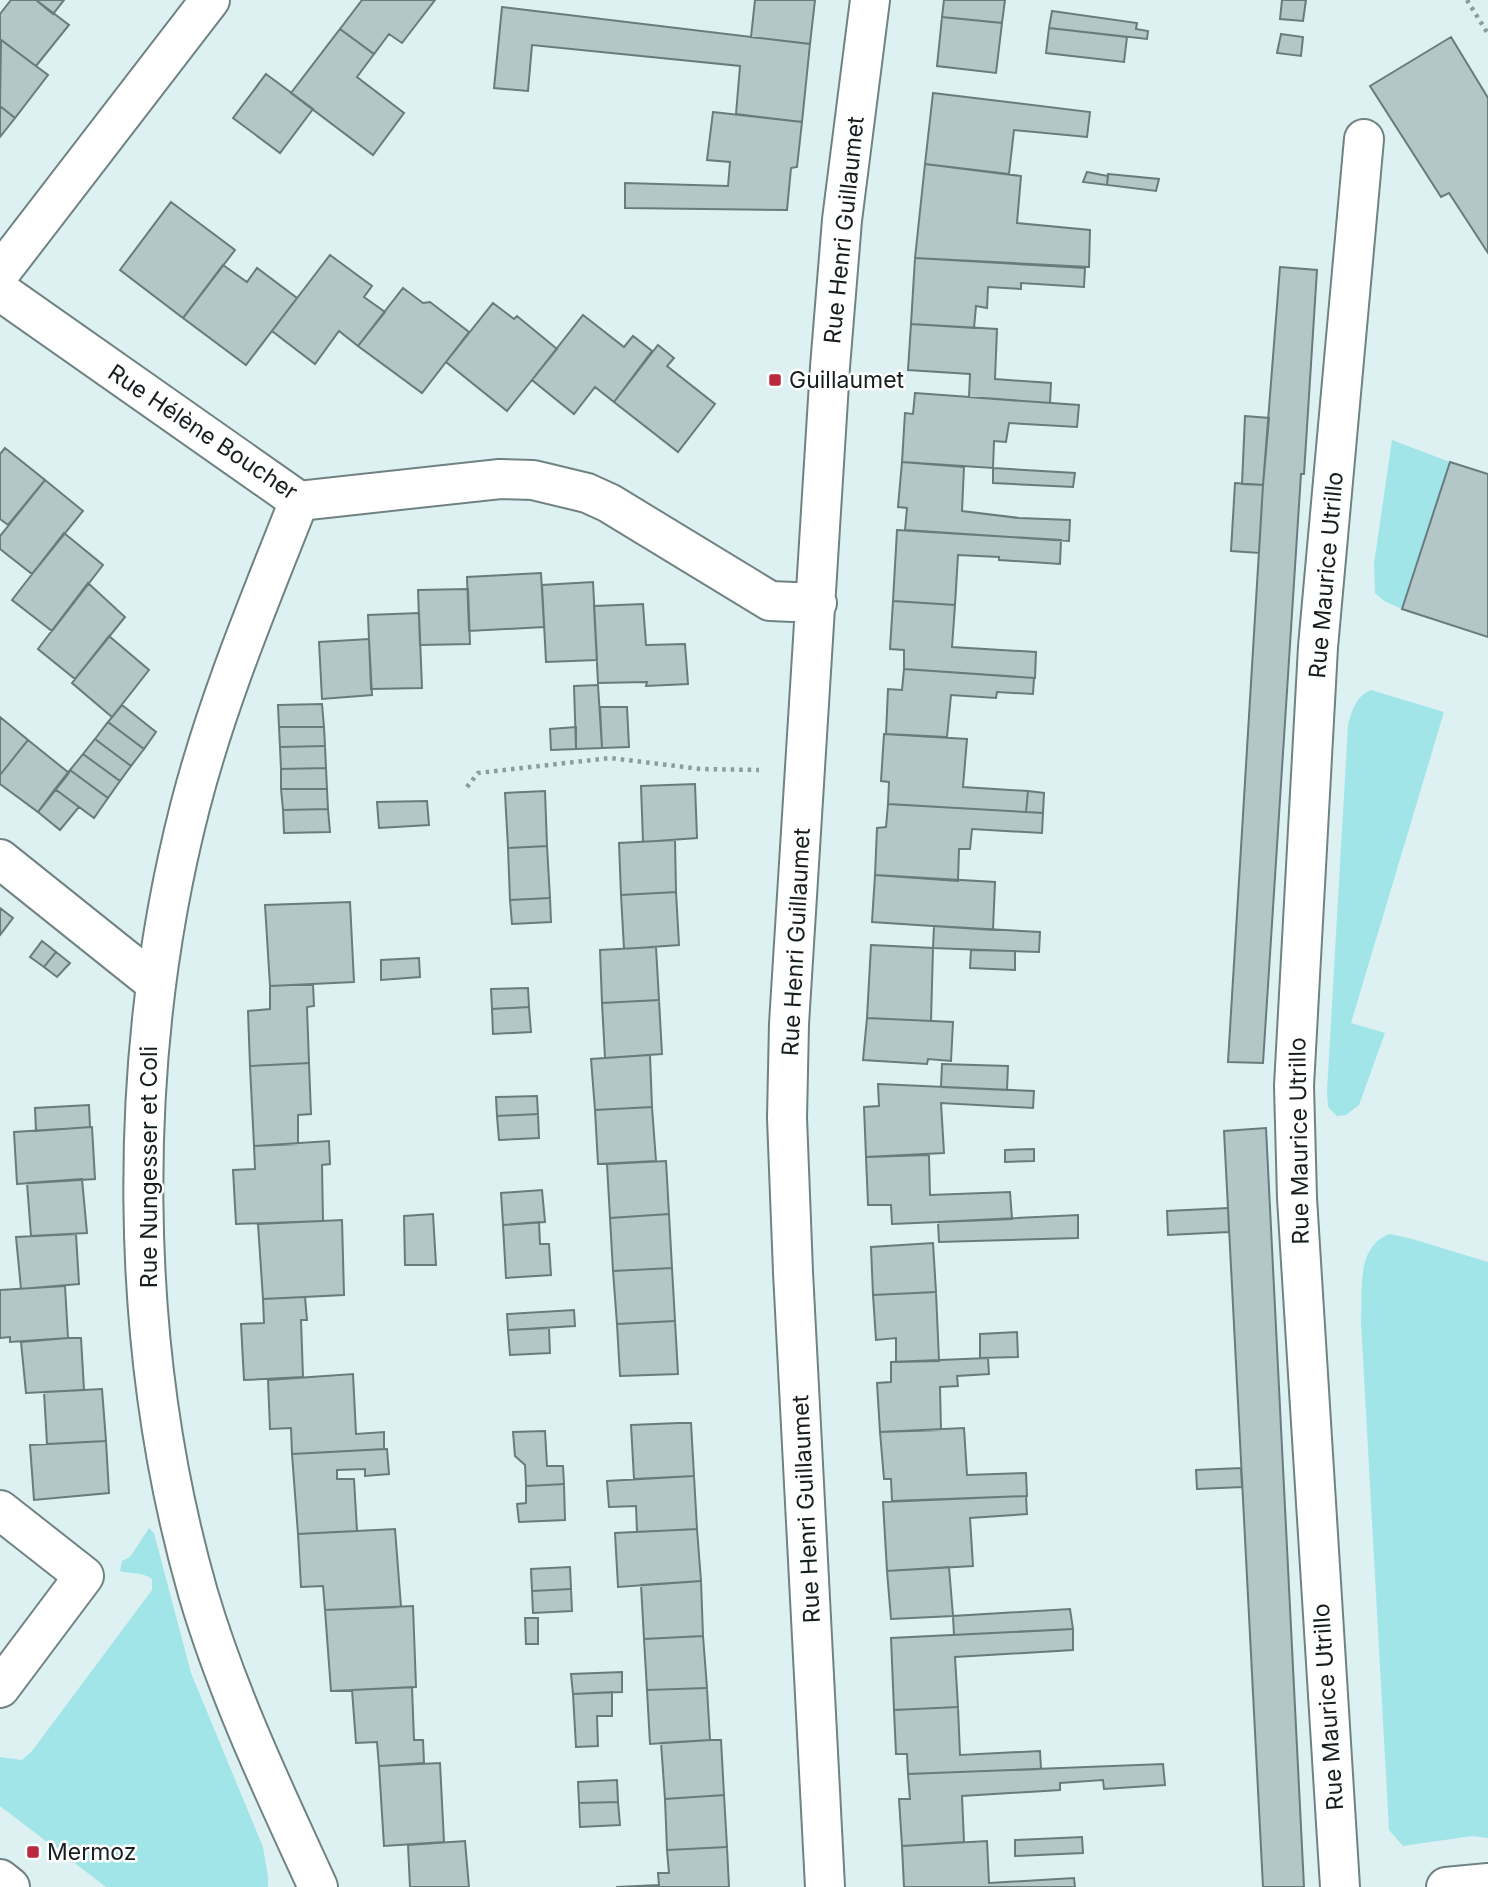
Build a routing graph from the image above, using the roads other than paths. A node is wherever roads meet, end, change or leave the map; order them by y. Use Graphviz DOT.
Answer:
graph roads {
  1 [pos="210,0"];
  2 [pos="870,0"];
  3 [pos="1364,139"];
  4 [pos="0,273"];
  5 [pos="0,291"];
  6 [pos="299,501"];
  7 [pos="817,603"];
  8 [pos="0,859"];
  9 [pos="155,983"];
  10 [pos="0,1510"];
  11 [pos="0,1688"];
  12 [pos="293,1833"];
  13 [pos="0,1879"];
  14 [pos="1488,1883"];
  15 [pos="10,1887"];
  16 [pos="304,1887"];
  17 [pos="318,1887"];
  18 [pos="825,1887"];
  19 [pos="1339,1887"];
  20 [pos="1446,1887"];
  1 -- 4 [label="street"];
  2 -- 7 [label="street, Rue Henri Guillaumet"];
  3 -- 19 [label="street, Rue Maurice Utrillo"];
  5 -- 6 [label="street, Rue Hélène Boucher"];
  6 -- 7 [label="street, Rue Hélène Boucher"];
  6 -- 9 [label="street, Rue Nungesser et Coli"];
  7 -- 18 [label="street, Rue Henri Guillaumet"];
  8 -- 9 [label="street"];
  9 -- 12 [label="street, Rue Nungesser et Coli"];
  10 -- 11 [label="street"];
  12 -- 16 [label="street, Rue Nungesser et Coli"];
  12 -- 17 [label="street, Rue Nungesser et Coli"];
  13 -- 15 [label="street"];
  14 -- 20 [label="street"];
}
